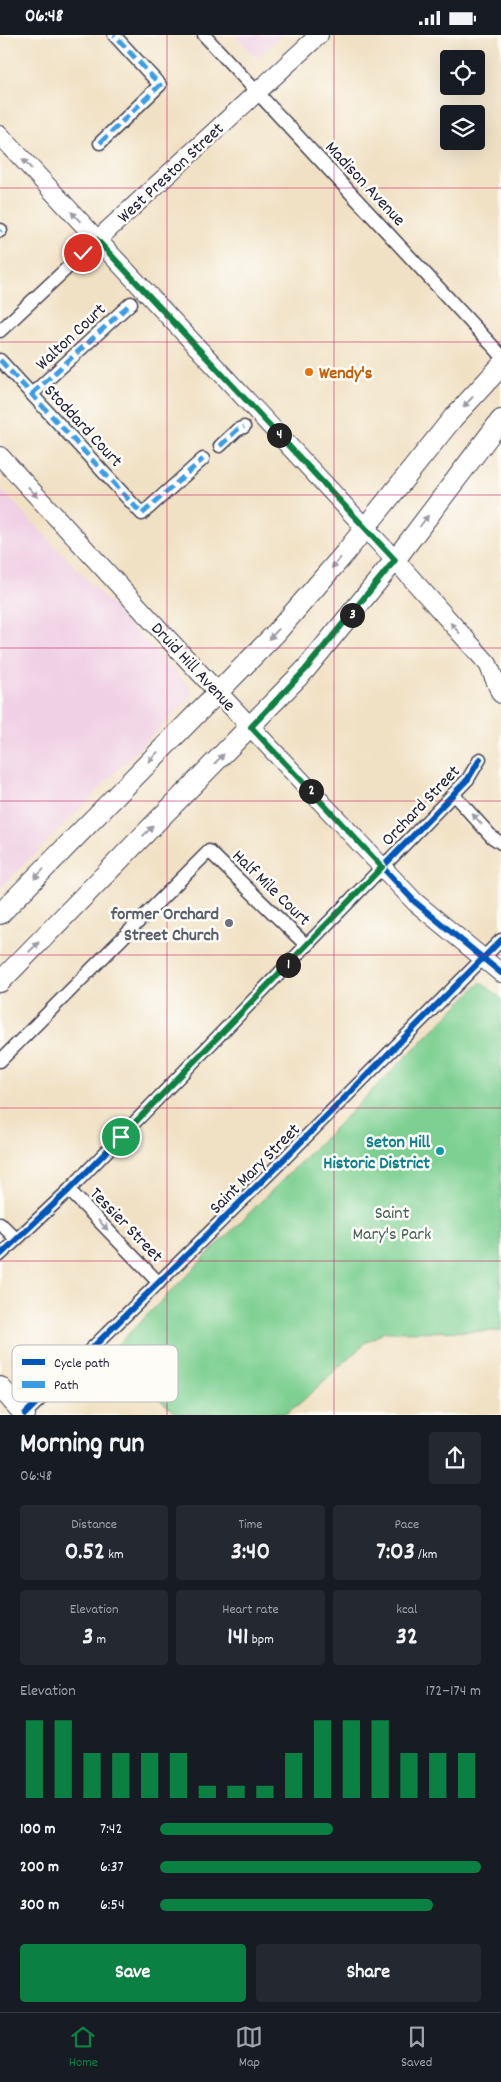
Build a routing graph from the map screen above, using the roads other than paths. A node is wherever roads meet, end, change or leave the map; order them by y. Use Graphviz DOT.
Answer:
graph roads {
  1 [pos="114,35"];
  2 [pos="204,35"];
  3 [pos="319,35"];
  4 [pos="257,92"];
  5 [pos="0,135"];
  6 [pos="100,143"];
  7 [pos="97,240"];
  8 [pos="131,303"];
  9 [pos="0,331"];
  10 [pos="501,355"];
  11 [pos="0,360"];
  12 [pos="501,366"];
  13 [pos="32,394"];
  14 [pos="501,420"];
  15 [pos="244,427"];
  16 [pos="220,446"];
  17 [pos="0,456"];
  18 [pos="202,459"];
  19 [pos="365,528"];
  20 [pos="395,560"];
  21 [pos="495,666"];
  22 [pos="218,692"];
  23 [pos="501,694"];
  24 [pos="251,727"];
  25 [pos="480,759"];
  26 [pos="453,794"];
  27 [pos="501,843"];
  28 [pos="382,867"];
  29 [pos="0,914"];
  30 [pos="501,940"];
  31 [pos="307,946"];
  32 [pos="482,959"];
  33 [pos="501,973"];
  34 [pos="0,982"];
  35 [pos="0,1061"];
  36 [pos="69,1190"];
  37 [pos="0,1223"];
  38 [pos="16,1239"];
  39 [pos="0,1255"];
  40 [pos="159,1283"];
  41 [pos="96,1345"];
  42 [pos="0,1387"];
  43 [pos="12,1400"];
  44 [pos="13,1402"];
  45 [pos="38,1402"];
  46 [pos="25,1415"];
  1 -- 6 [label="street"];
  2 -- 4 [label="street, Madison Avenue"];
  3 -- 4 [label="main road, West Preston Street"];
  4 -- 7 [label="main road, West Preston Street"];
  4 -- 10 [label="street, Madison Avenue"];
  7 -- 5 [label="main road, one-way"];
  7 -- 9 [label="street, West Preston Street"];
  7 -- 19 [label="main road"];
  8 -- 13 [label="street, Walton Court"];
  11 -- 13 [label="street, Stoddard Court"];
  12 -- 19 [label="main road, one-way"];
  13 -- 18 [label="street, Stoddard Court"];
  20 -- 14 [label="main road, one-way"];
  15 -- 16 [label="street"];
  17 -- 22 [label="main road, Druid Hill Avenue, one-way"];
  19 -- 20 [label="main road"];
  19 -- 22 [label="main road, one-way"];
  21 -- 20 [label="main road, one-way"];
  20 -- 24 [label="main road"];
  21 -- 23 [label="main road"];
  22 -- 24 [label="main road, Druid Hill Avenue"];
  22 -- 29 [label="main road, one-way"];
  24 -- 28 [label="main road, Druid Hill Avenue"];
  34 -- 24 [label="main road, one-way"];
  25 -- 26 [label="street, Orchard Street"];
  27 -- 26 [label="street, one-way"];
  26 -- 28 [label="street, Orchard Street"];
  28 -- 31 [label="street, Orchard Street"];
  28 -- 32 [label="main road, Druid Hill Avenue"];
  30 -- 32 [label="street, Saint Mary Street"];
  31 -- 35 [label="street, Half Mile Court"];
  31 -- 36 [label="street, Orchard Street"];
  32 -- 33 [label="main road, Druid Hill Avenue"];
  32 -- 40 [label="street, Saint Mary Street"];
  36 -- 38 [label="street, Orchard Street"];
  36 -- 40 [label="street, Tessier Street, one-way"];
  37 -- 38 [label="street"];
  38 -- 39 [label="street, Orchard Street"];
  40 -- 41 [label="street, Saint Mary Street"];
  42 -- 43 [label="main road"];
  44 -- 46 [label="main road"];
  45 -- 46 [label="street, Saint Mary Street"];
}
